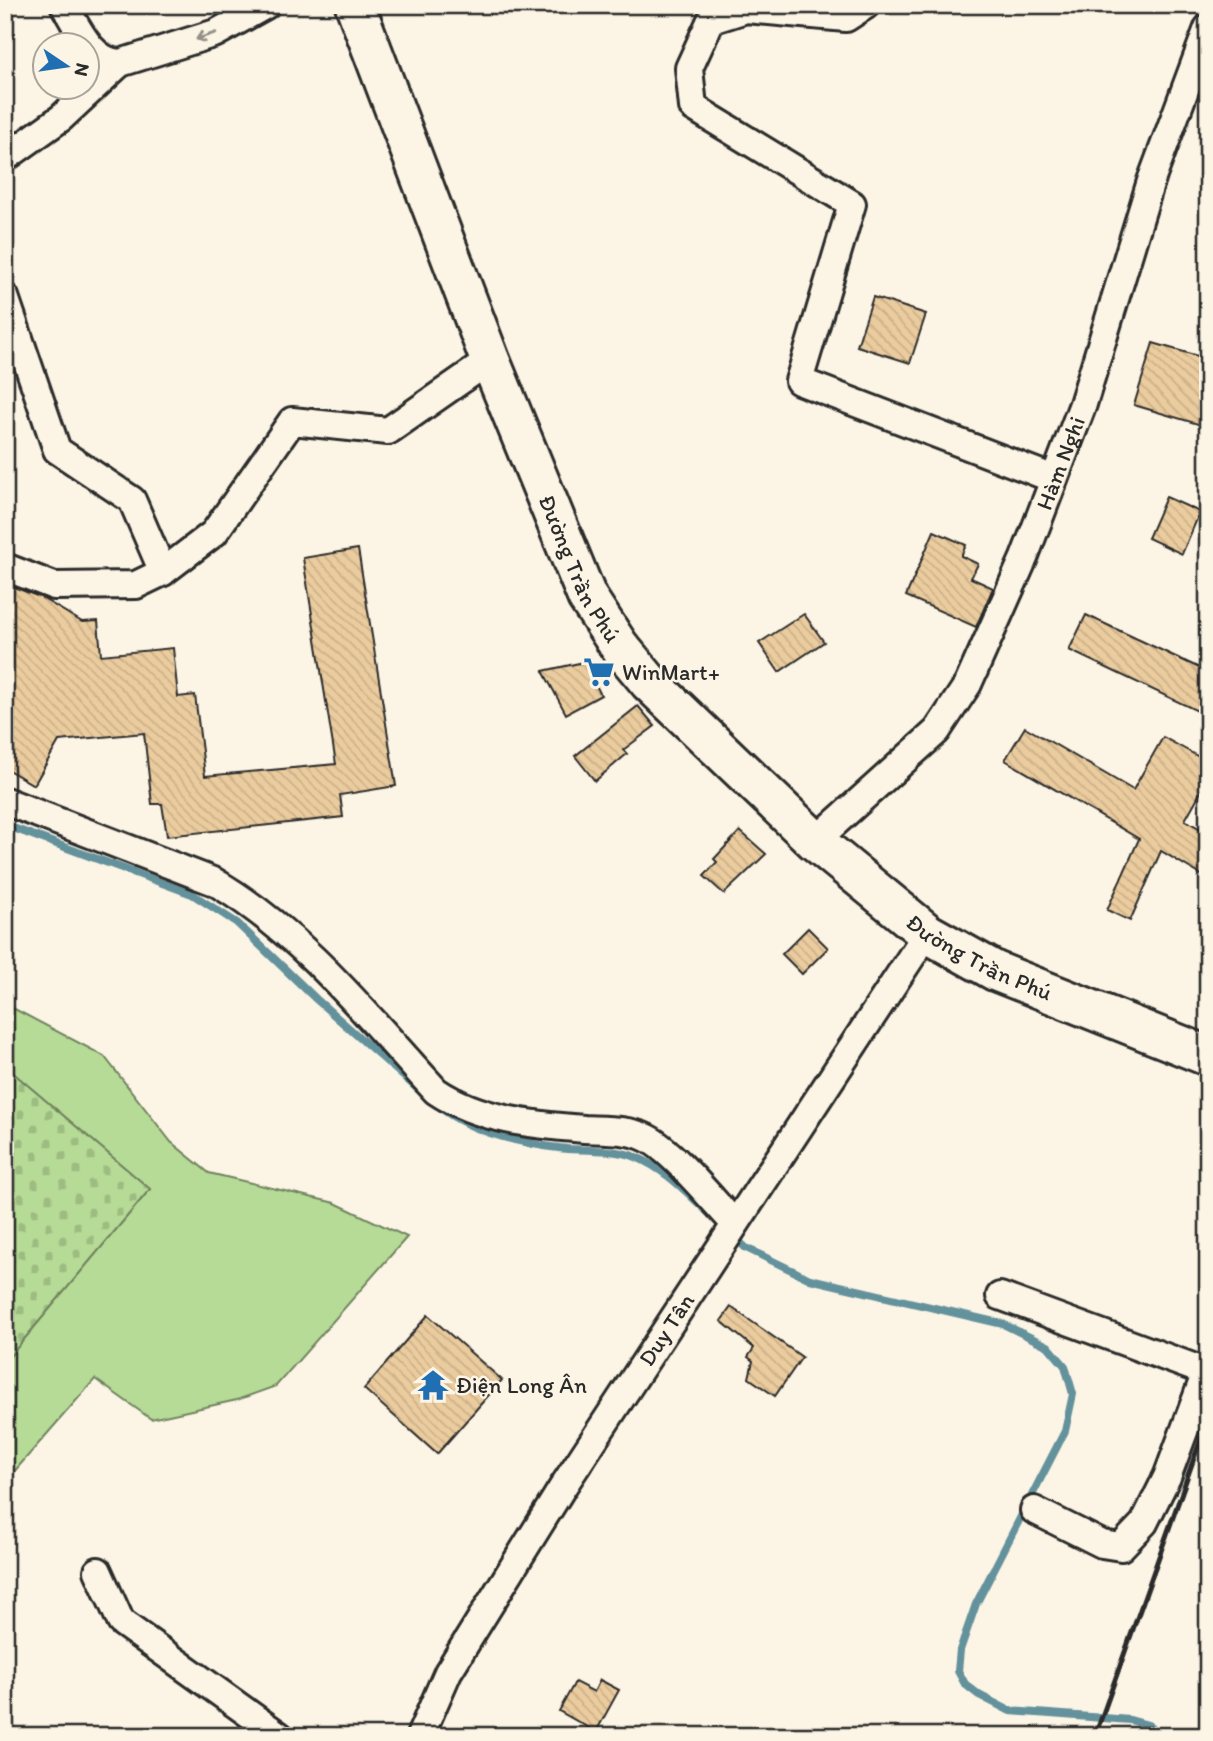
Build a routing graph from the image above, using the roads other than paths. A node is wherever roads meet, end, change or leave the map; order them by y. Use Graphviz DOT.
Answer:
graph roads {
  1 [pos="64,5"];
  2 [pos="266,5"];
  3 [pos="355,5"];
  4 [pos="866,5"];
  5 [pos="1208,28"];
  6 [pos="120,63"];
  7 [pos="5,158"];
  8 [pos="5,297"];
  9 [pos="490,360"];
  10 [pos="1054,479"];
  11 [pos="5,567"];
  12 [pos="163,572"];
  13 [pos="5,801"];
  14 [pos="815,841"];
  15 [pos="927,933"];
  16 [pos="1208,1056"];
  17 [pos="730,1231"];
  18 [pos="1000,1296"];
  19 [pos="1207,1369"];
  20 [pos="1034,1510"];
  21 [pos="98,1572"];
  22 [pos="280,1736"];
  23 [pos="420,1736"];
  1 -- 6 [label="street"];
  2 -- 6 [label="street, one-way"];
  3 -- 9 [label="street, Đường Trần Phú"];
  4 -- 10 [label="street"];
  5 -- 10 [label="street, Hàm Nghi"];
  6 -- 7 [label="street"];
  8 -- 12 [label="street"];
  9 -- 12 [label="street"];
  9 -- 14 [label="street, Đường Trần Phú"];
  10 -- 14 [label="street, Hàm Nghi"];
  11 -- 12 [label="street"];
  13 -- 17 [label="street"];
  14 -- 15 [label="street, Đường Trần Phú"];
  15 -- 16 [label="street, Đường Trần Phú"];
  15 -- 17 [label="street, Duy Tân"];
  17 -- 23 [label="street, Duy Tân"];
  18 -- 19 [label="street"];
  19 -- 20 [label="street"];
  21 -- 22 [label="street"];
}
